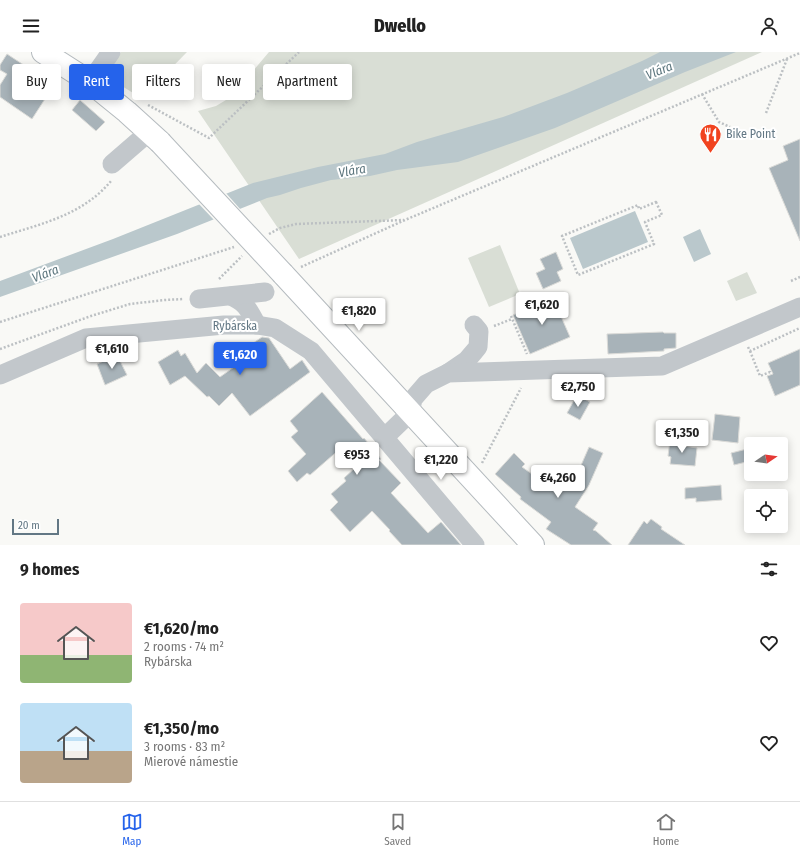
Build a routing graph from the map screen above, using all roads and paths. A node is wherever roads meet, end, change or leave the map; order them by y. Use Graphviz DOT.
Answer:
graph roads {
  1 [pos="43,52"];
  2 [pos="111,52"];
  3 [pos="299,52"];
  4 [pos="800,53"];
  5 [pos="787,58"];
  6 [pos="103,64"];
  7 [pos="69,69"];
  8 [pos="702,94"];
  9 [pos="112,100"];
  10 [pos="147,104"];
  11 [pos="766,113"];
  12 [pos="730,127"];
  13 [pos="154,137"];
  14 [pos="112,164"];
  15 [pos="638,205"];
  16 [pos="405,220"];
  17 [pos="266,235"];
  18 [pos="0,237"];
  19 [pos="241,245"];
  20 [pos="246,253"];
  21 [pos="289,272"];
  22 [pos="800,277"];
  23 [pos="791,281"];
  24 [pos="264,292"];
  25 [pos="231,296"];
  26 [pos="199,299"];
  27 [pos="800,307"];
  28 [pos="511,316"];
  29 [pos="0,322"];
  30 [pos="257,325"];
  31 [pos="474,325"];
  32 [pos="0,349"];
  33 [pos="750,350"];
  34 [pos="532,369"];
  35 [pos="448,373"];
  36 [pos="771,374"];
  37 [pos="0,375"];
  38 [pos="410,413"];
  39 [pos="384,438"];
  40 [pos="481,464"];
  41 [pos="475,545"];
  42 [pos="532,545"];
  1 -- 7 [label="main road"];
  2 -- 6 [label="street"];
  3 -- 10 [label="path"];
  4 -- 5 [label="path"];
  5 -- 8 [label="path"];
  5 -- 11 [label="path"];
  8 -- 12 [label="path"];
  8 -- 16 [label="path"];
  9 -- 13 [label="main road"];
  13 -- 14 [label="street"];
  13 -- 21 [label="main road, bridge"];
  14 -- 18 [label="path"];
  15 -- 15 [label="path"];
  16 -- 17 [label="path"];
  16 -- 21 [label="path"];
  19 -- 29 [label="path"];
  20 -- 26 [label="path"];
  21 -- 38 [label="main road"];
  22 -- 23 [label="path"];
  24 -- 25 [label="street"];
  25 -- 26 [label="street"];
  25 -- 30 [label="street"];
  26 -- 32 [label="path"];
  27 -- 34 [label="street"];
  28 -- 34 [label="path"];
  30 -- 37 [label="street, Rybárska"];
  30 -- 39 [label="street, Rybárska"];
  31 -- 35 [label="street"];
  33 -- 36 [label="path"];
  34 -- 35 [label="street"];
  34 -- 40 [label="path"];
  35 -- 38 [label="street"];
  38 -- 39 [label="street"];
  38 -- 42 [label="main road"];
  39 -- 41 [label="street, Rybárska"];
}
